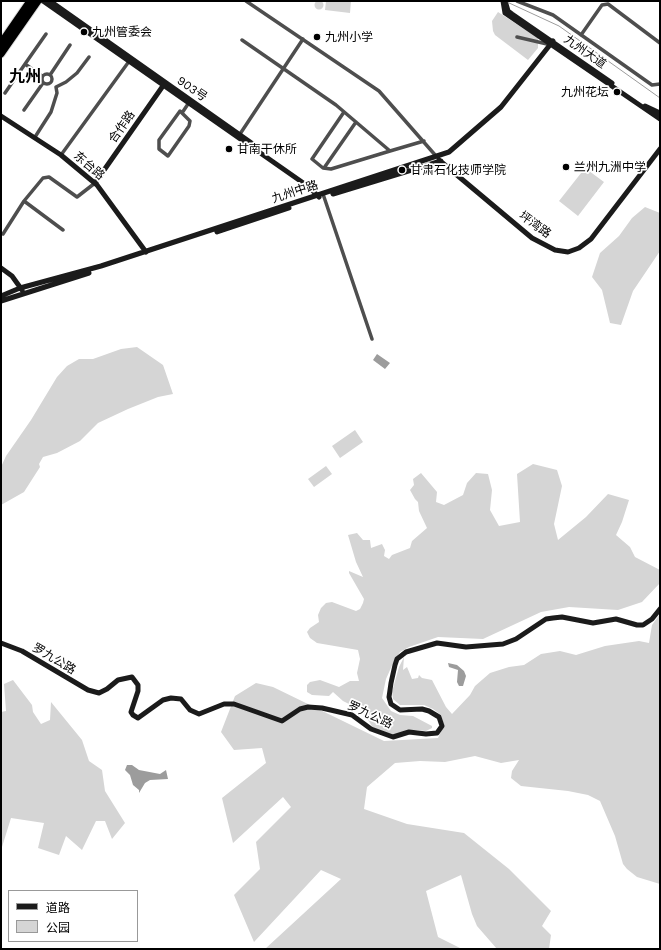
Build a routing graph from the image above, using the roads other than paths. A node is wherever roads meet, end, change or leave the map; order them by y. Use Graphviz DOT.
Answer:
graph roads {
  1 [pos="30,1"];
  2 [pos="38,1"];
  3 [pos="43,1"];
  4 [pos="50,1"];
  5 [pos="246,1"];
  6 [pos="518,1"];
  7 [pos="504,4"];
  8 [pos="46,34"];
  9 [pos="581,34"];
  10 [pos="517,37"];
  11 [pos="303,39"];
  12 [pos="242,40"];
  13 [pos="1,43"];
  14 [pos="552,43"];
  15 [pos="660,43"];
  16 [pos="70,45"];
  17 [pos="1,54"];
  18 [pos="89,56"];
  19 [pos="130,60"];
  20 [pos="25,64"];
  21 [pos="284,68"];
  22 [pos="50,75"];
  23 [pos="42,76"];
  24 [pos="51,82"];
  25 [pos="43,84"];
  26 [pos="164,84"];
  27 [pos="660,84"];
  28 [pos="56,86"];
  29 [pos="5,93"];
  30 [pos="190,102"];
  31 [pos="24,110"];
  32 [pos="344,112"];
  33 [pos="182,113"];
  34 [pos="660,113"];
  35 [pos="1,116"];
  36 [pos="660,119"];
  37 [pos="356,122"];
  38 [pos="240,134"];
  39 [pos="35,137"];
  40 [pos="424,141"];
  41 [pos="660,149"];
  42 [pos="390,151"];
  43 [pos="61,155"];
  44 [pos="436,156"];
  45 [pos="441,161"];
  46 [pos="324,168"];
  47 [pos="94,183"];
  48 [pos="321,196"];
  49 [pos="24,202"];
  50 [pos="63,230"];
  51 [pos="3,234"];
  52 [pos="146,252"];
  53 [pos="1,268"];
  54 [pos="1,271"];
  55 [pos="19,289"];
  56 [pos="24,294"];
  57 [pos="1,296"];
  58 [pos="1,301"];
  59 [pos="372,339"];
  60 [pos="660,609"];
  61 [pos="1,643"];
  1 -- 13 [label="highway"];
  2 -- 17 [label="highway"];
  3 -- 19 [label="street"];
  4 -- 19 [label="street, 903号"];
  5 -- 11 [label="street"];
  6 -- 9 [label="street"];
  7 -- 14 [label="street, 九州大道"];
  8 -- 20 [label="street"];
  9 -- 15 [label="street"];
  9 -- 27 [label="street"];
  10 -- 14 [label="street"];
  11 -- 21 [label="street"];
  11 -- 40 [label="street"];
  12 -- 21 [label="street"];
  14 -- 34 [label="street, 九州大道"];
  14 -- 36 [label="street"];
  14 -- 44 [label="street, 九州中路"];
  16 -- 22 [label="street"];
  18 -- 28 [label="street"];
  19 -- 26 [label="street, 903号"];
  19 -- 43 [label="street"];
  20 -- 23 [label="street"];
  20 -- 29 [label="street"];
  21 -- 32 [label="street"];
  21 -- 38 [label="street"];
  22 -- 23 [label="street"];
  22 -- 24 [label="street"];
  23 -- 25 [label="street"];
  24 -- 25 [label="street"];
  24 -- 28 [label="street"];
  25 -- 31 [label="street"];
  26 -- 30 [label="street, 903号"];
  26 -- 47 [label="street, 合作路"];
  28 -- 39 [label="street"];
  30 -- 33 [label="street"];
  30 -- 38 [label="street, 903号"];
  30 -- 48 [label="street"];
  32 -- 37 [label="street"];
  32 -- 46 [label="street"];
  33 -- 33 [label="street"];
  35 -- 39 [label="street, 东台路"];
  37 -- 42 [label="street"];
  37 -- 46 [label="street"];
  38 -- 48 [label="street, 903号"];
  39 -- 43 [label="street, 东台路"];
  40 -- 42 [label="street"];
  40 -- 44 [label="street"];
  41 -- 45 [label="street, 坪湾路"];
  42 -- 46 [label="street"];
  43 -- 47 [label="street, 东台路"];
  44 -- 45 [label="street"];
  44 -- 48 [label="street, 九州中路"];
  45 -- 48 [label="street"];
  47 -- 49 [label="street"];
  47 -- 52 [label="street, 东台路"];
  48 -- 52 [label="street, 九州中路"];
  48 -- 56 [label="street"];
  48 -- 59 [label="street"];
  49 -- 50 [label="street"];
  49 -- 51 [label="street"];
  52 -- 55 [label="street, 九州中路"];
  53 -- 55 [label="street"];
  54 -- 55 [label="street"];
  55 -- 56 [label="street"];
  55 -- 57 [label="street, 九州中路"];
  56 -- 58 [label="street"];
  60 -- 61 [label="street, 罗九公路"];
}
